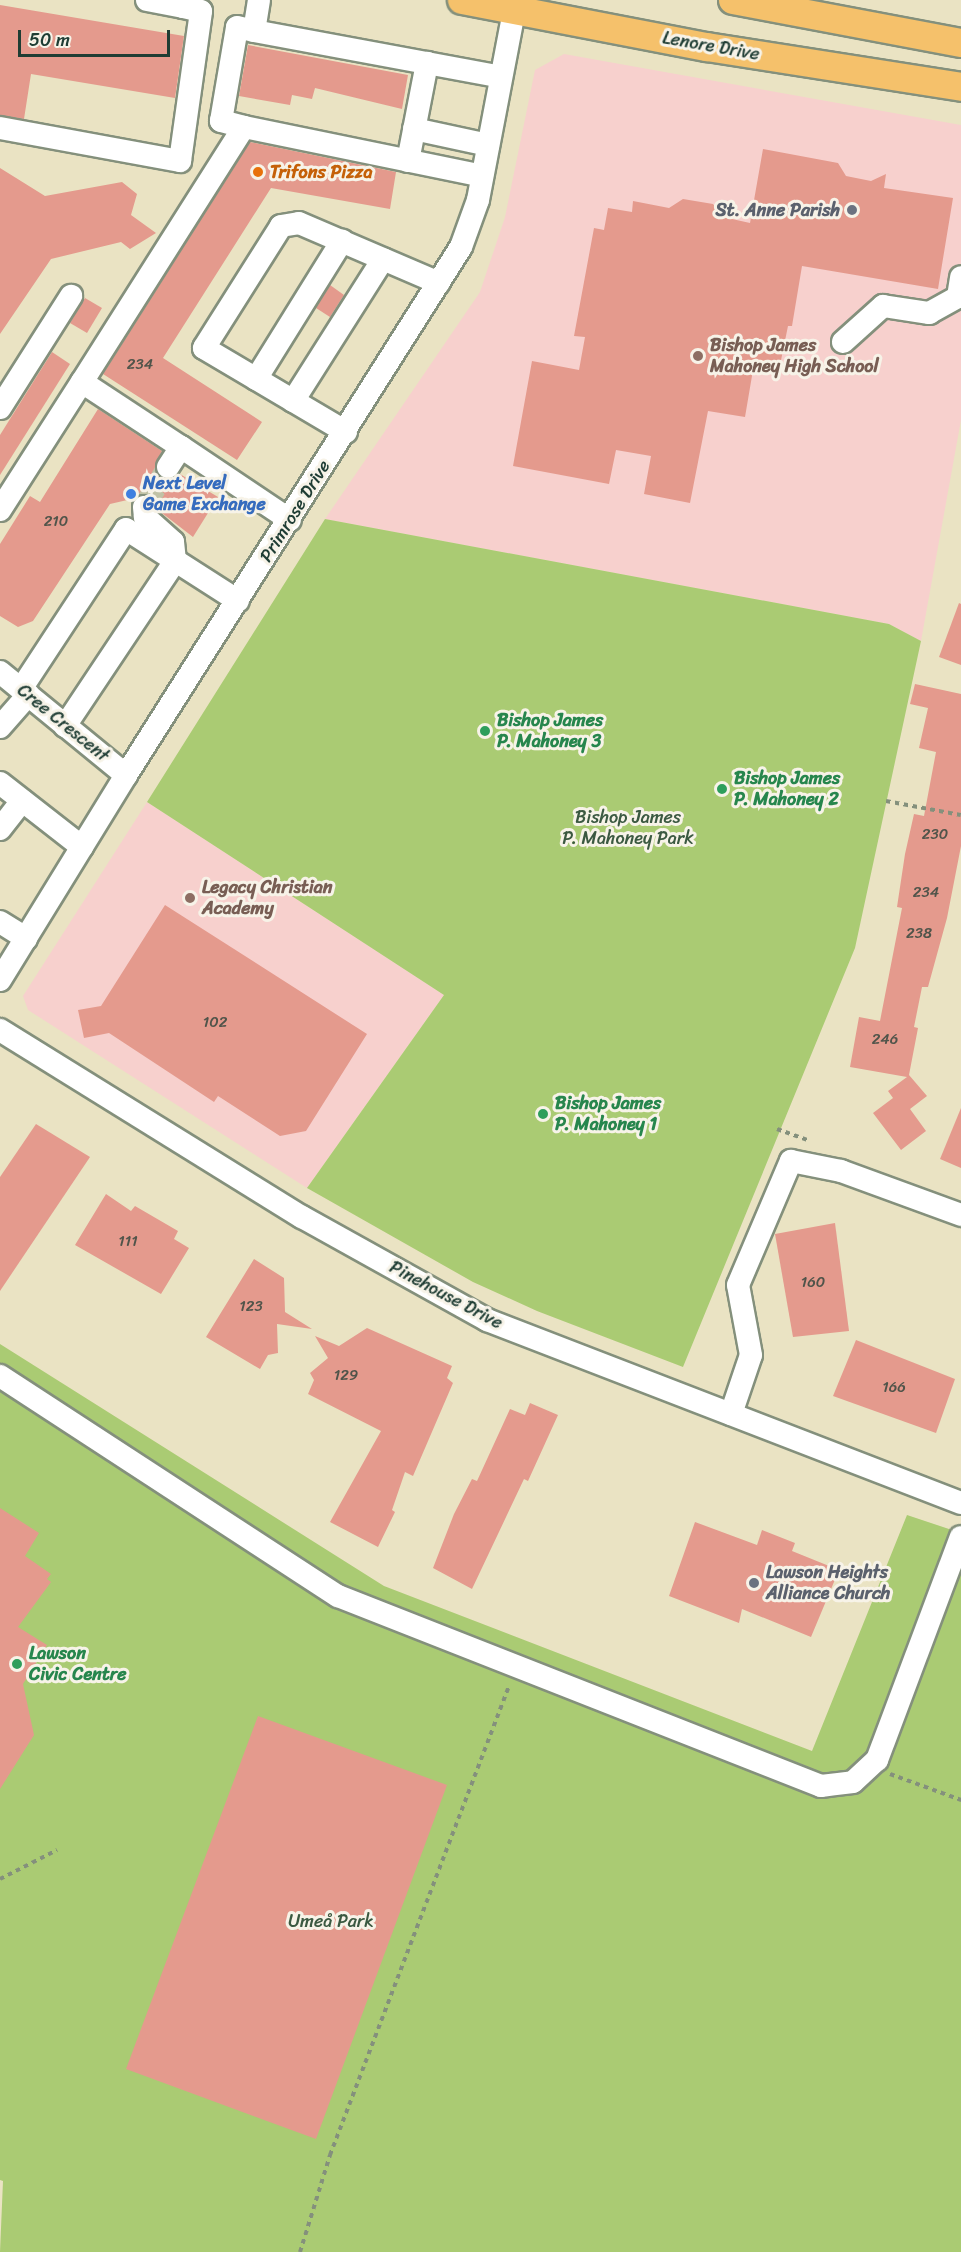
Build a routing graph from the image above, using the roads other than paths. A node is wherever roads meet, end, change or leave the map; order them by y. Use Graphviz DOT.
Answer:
graph roads {
  1 [pos="147,0"];
  2 [pos="259,0"];
  3 [pos="462,0"];
  4 [pos="733,0"];
  5 [pos="184,4"];
  6 [pos="515,5"];
  7 [pos="254,31"];
  8 [pos="961,43"];
  9 [pos="427,63"];
  10 [pos="501,77"];
  11 [pos="961,87"];
  12 [pos="244,127"];
  13 [pos="0,128"];
  14 [pos="414,129"];
  15 [pos="488,145"];
  16 [pos="408,161"];
  17 [pos="482,176"];
  18 [pos="342,241"];
  19 [pos="383,259"];
  20 [pos="961,277"];
  21 [pos="439,284"];
  22 [pos="71,296"];
  23 [pos="843,342"];
  24 [pos="256,379"];
  25 [pos="82,382"];
  26 [pos="293,401"];
  27 [pos="0,408"];
  28 [pos="346,432"];
  29 [pos="181,447"];
  30 [pos="168,467"];
  31 [pos="144,507"];
  32 [pos="0,510"];
  33 [pos="290,520"];
  34 [pos="175,561"];
  35 [pos="238,601"];
  36 [pos="0,672"];
  37 [pos="24,692"];
  38 [pos="65,726"];
  39 [pos="0,727"];
  40 [pos="126,775"];
  41 [pos="0,783"];
  42 [pos="22,801"];
  43 [pos="0,828"];
  44 [pos="82,847"];
  45 [pos="0,921"];
  46 [pos="26,938"];
  47 [pos="0,980"];
  48 [pos="0,1030"];
  49 [pos="961,1215"];
  50 [pos="0,1376"];
  51 [pos="731,1414"];
  52 [pos="961,1503"];
  53 [pos="961,1537"];
  1 -- 5 [label="street"];
  2 -- 7 [label="street"];
  3 -- 6 [label="main road, Lenore Drive"];
  4 -- 8 [label="main road"];
  5 -- 13 [label="street"];
  6 -- 10 [label="street, Primrose Drive"];
  6 -- 11 [label="main road, Lenore Drive"];
  7 -- 9 [label="street"];
  7 -- 12 [label="street"];
  9 -- 10 [label="street"];
  9 -- 14 [label="street"];
  10 -- 15 [label="street, Primrose Drive"];
  12 -- 16 [label="street"];
  12 -- 25 [label="street"];
  14 -- 15 [label="street"];
  14 -- 16 [label="street"];
  15 -- 17 [label="street, Primrose Drive"];
  16 -- 17 [label="street"];
  17 -- 21 [label="street, Primrose Drive"];
  18 -- 19 [label="street"];
  18 -- 24 [label="street"];
  18 -- 24 [label="street"];
  19 -- 21 [label="street"];
  19 -- 26 [label="street"];
  20 -- 23 [label="street"];
  21 -- 28 [label="street, Primrose Drive"];
  22 -- 27 [label="street"];
  24 -- 26 [label="street"];
  25 -- 29 [label="street"];
  25 -- 32 [label="street"];
  26 -- 28 [label="street"];
  28 -- 33 [label="street, Primrose Drive"];
  29 -- 30 [label="street"];
  29 -- 33 [label="street"];
  31 -- 34 [label="street"];
  33 -- 35 [label="street, Primrose Drive"];
  34 -- 35 [label="street"];
  34 -- 37 [label="street"];
  34 -- 38 [label="street"];
  35 -- 40 [label="street, Primrose Drive"];
  36 -- 37 [label="street, Cree Crescent"];
  37 -- 38 [label="street, Cree Crescent"];
  37 -- 39 [label="street"];
  38 -- 40 [label="street, Cree Crescent"];
  40 -- 44 [label="street, Primrose Drive"];
  41 -- 42 [label="street"];
  42 -- 43 [label="street"];
  42 -- 44 [label="street"];
  44 -- 46 [label="street, Primrose Drive"];
  45 -- 46 [label="street"];
  46 -- 47 [label="street, Primrose Drive"];
  48 -- 51 [label="street, Pinehouse Drive"];
  49 -- 51 [label="street"];
  50 -- 53 [label="street"];
  51 -- 52 [label="street, Pinehouse Drive"];
}
